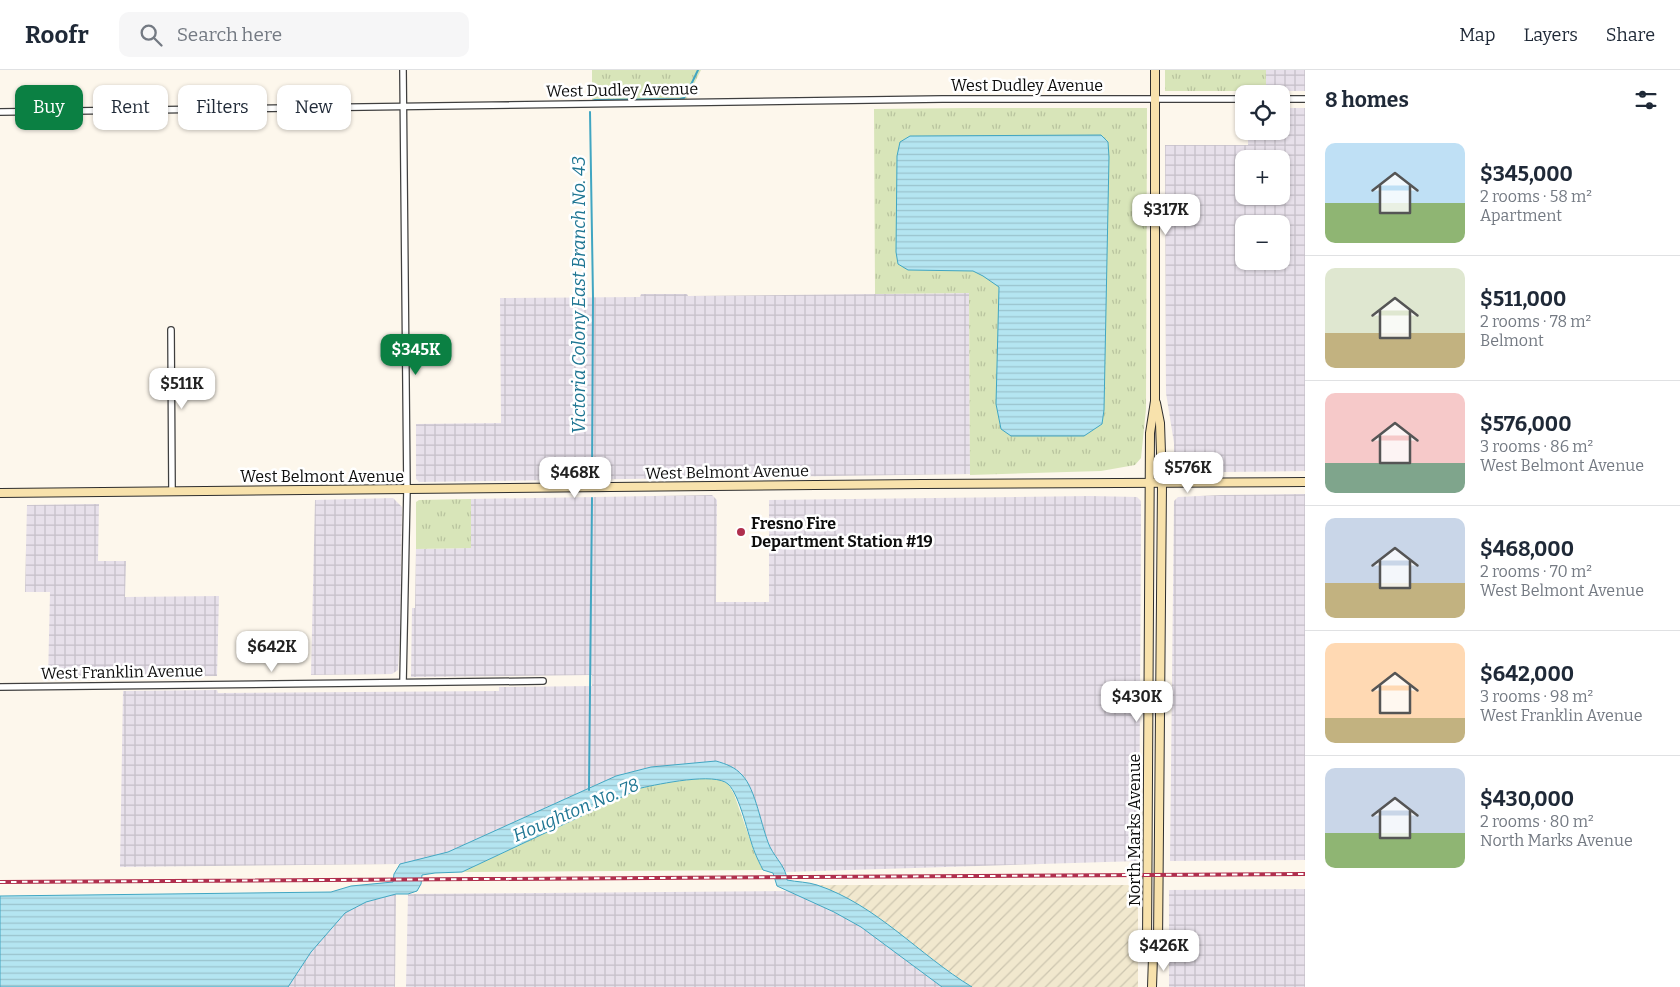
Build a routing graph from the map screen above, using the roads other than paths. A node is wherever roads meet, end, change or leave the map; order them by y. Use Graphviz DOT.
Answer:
graph roads {
  1 [pos="403,70"];
  2 [pos="1155,70"];
  3 [pos="1235,99"];
  4 [pos="1290,99"];
  5 [pos="1305,99"];
  6 [pos="1155,100"];
  7 [pos="403,107"];
  8 [pos="0,112"];
  9 [pos="171,330"];
  10 [pos="1155,402"];
  11 [pos="1305,482"];
  12 [pos="1150,483"];
  13 [pos="1162,483"];
  14 [pos="407,489"];
  15 [pos="172,491"];
  16 [pos="0,493"];
  17 [pos="543,681"];
  18 [pos="403,682"];
  19 [pos="0,687"];
  20 [pos="1153,957"];
  21 [pos="1152,987"];
  1 -- 7 [label="street"];
  2 -- 6 [label="main road, North Marks Avenue"];
  3 -- 6 [label="street, West Dudley Avenue"];
  4 -- 5 [label="street"];
  6 -- 7 [label="street, West Dudley Avenue"];
  6 -- 10 [label="main road, North Marks Avenue"];
  7 -- 8 [label="street, West Dudley Avenue"];
  7 -- 14 [label="street"];
  9 -- 15 [label="street"];
  10 -- 12 [label="main road, North Marks Avenue"];
  10 -- 13 [label="main road, North Marks Avenue"];
  11 -- 13 [label="main road, West Belmont Avenue"];
  12 -- 13 [label="main road, West Belmont Avenue"];
  12 -- 14 [label="main road, West Belmont Avenue"];
  12 -- 20 [label="main road, North Marks Avenue"];
  13 -- 20 [label="main road, North Marks Avenue"];
  14 -- 15 [label="main road, West Belmont Avenue"];
  14 -- 18 [label="street"];
  15 -- 16 [label="main road, West Belmont Avenue"];
  17 -- 18 [label="street, West Franklin Avenue"];
  18 -- 19 [label="street, West Franklin Avenue"];
  20 -- 21 [label="main road, North Marks Avenue"];
}
